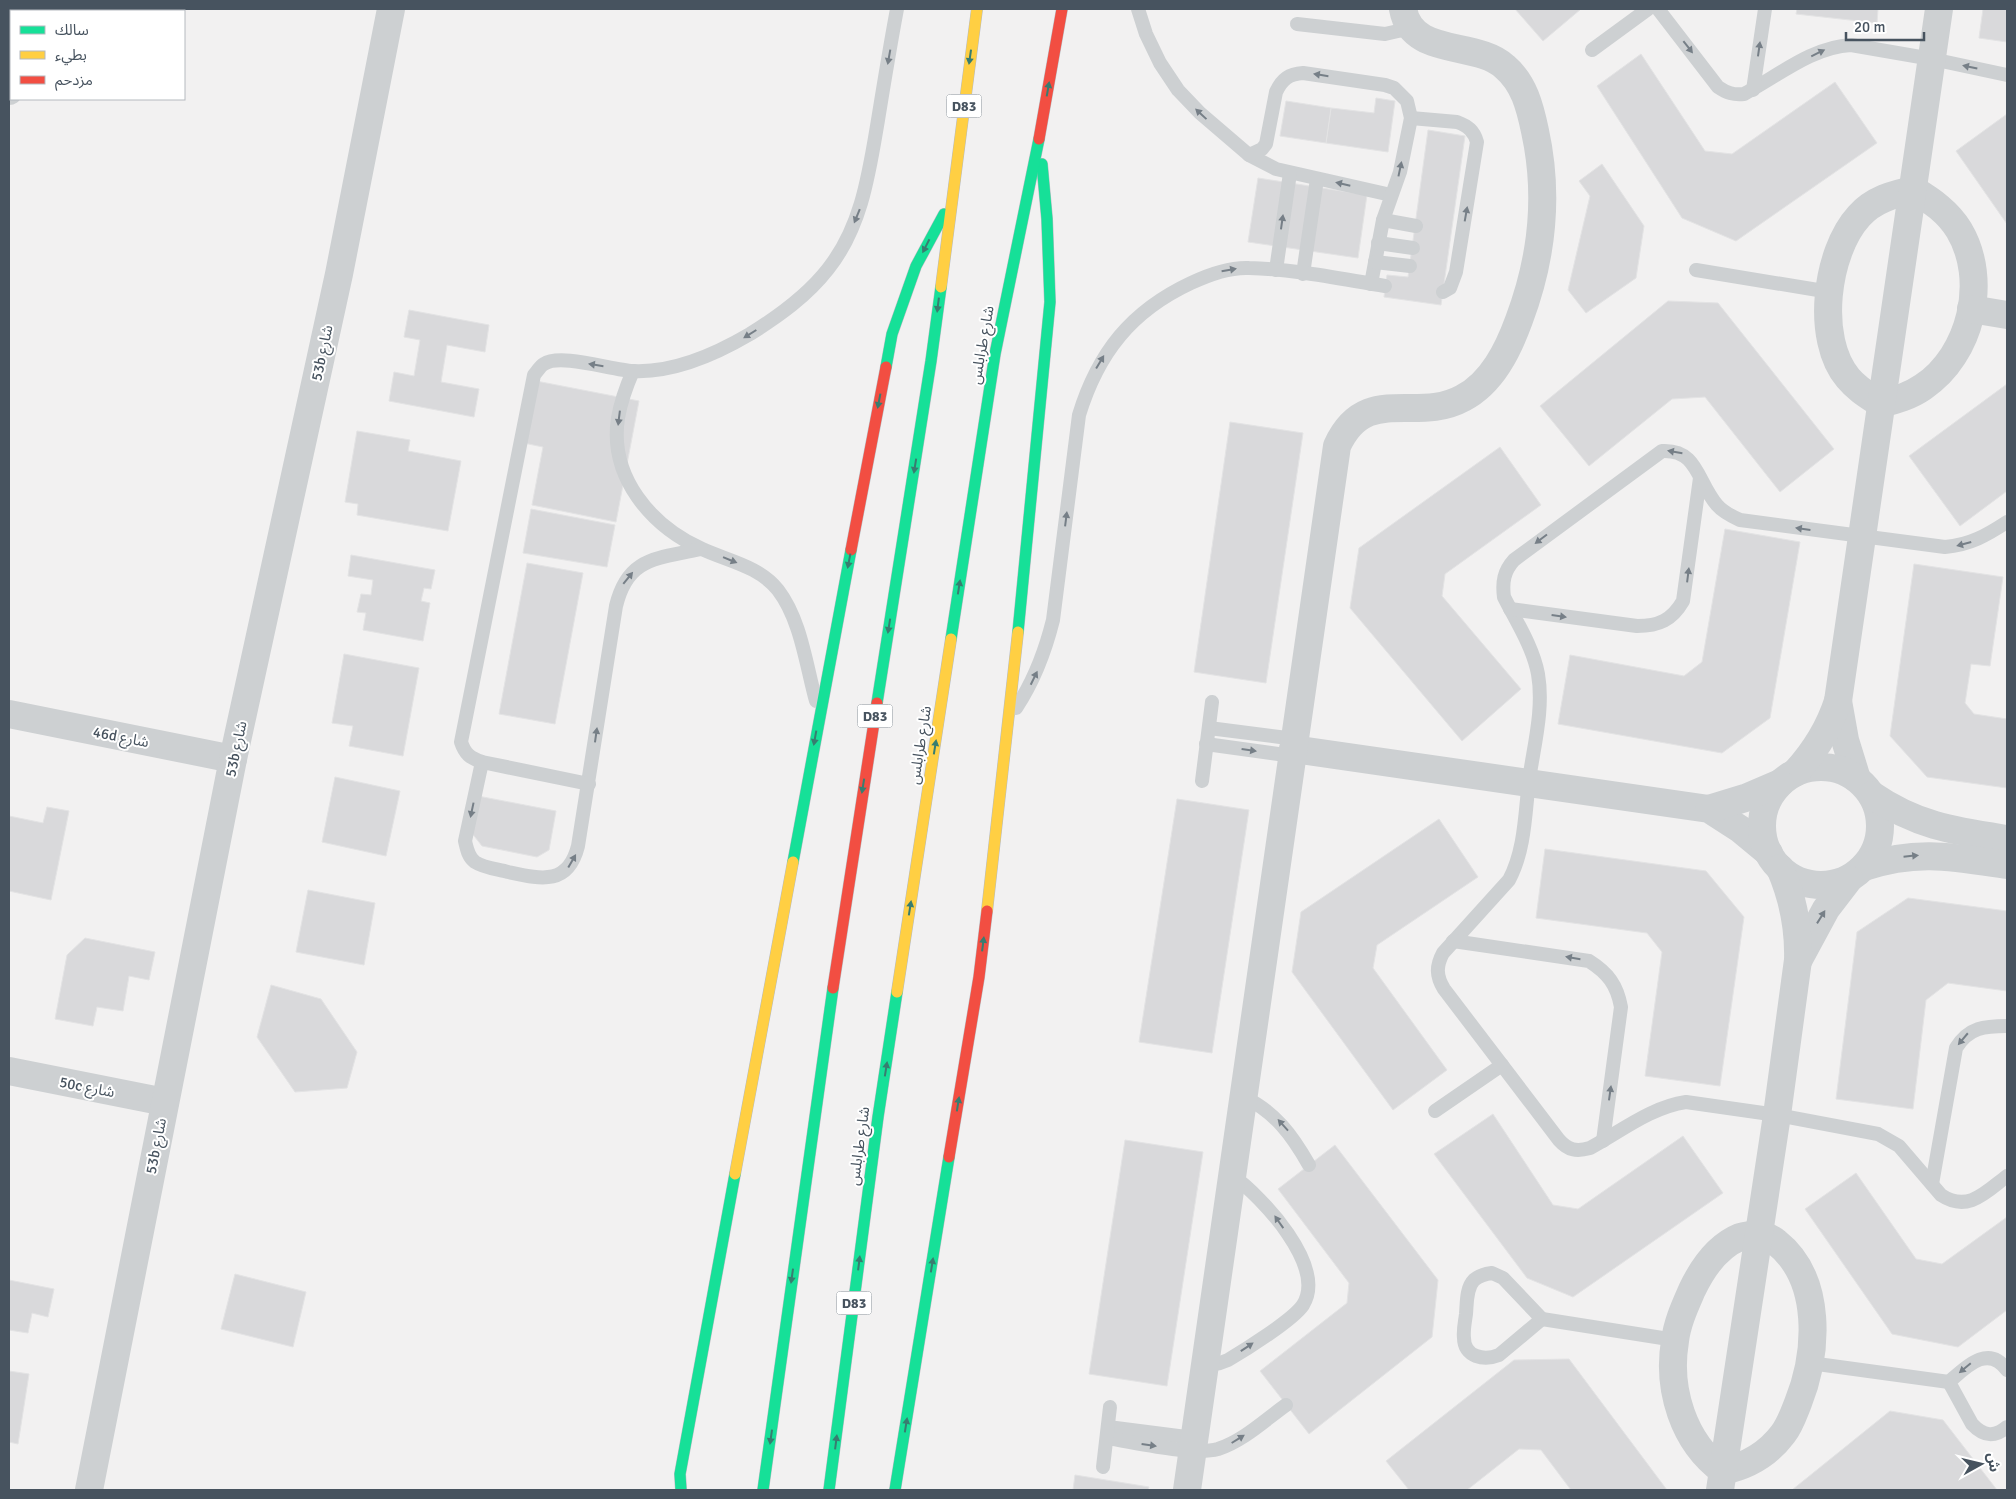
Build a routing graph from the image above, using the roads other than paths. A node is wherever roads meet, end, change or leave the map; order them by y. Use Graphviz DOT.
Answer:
graph roads {
  1 [pos="391,9"];
  2 [pos="897,9"];
  3 [pos="977,9"];
  4 [pos="1062,9"];
  5 [pos="1138,9"];
  6 [pos="1648,9"];
  7 [pos="1658,9"];
  8 [pos="1765,9"];
  9 [pos="1939,9"];
  10 [pos="1406,17"];
  11 [pos="1297,24"];
  12 [pos="1592,50"];
  13 [pos="1932,59"];
  14 [pos="2007,76"];
  15 [pos="1753,90"];
  16 [pos="1411,118"];
  17 [pos="1039,137"];
  18 [pos="1249,155"];
  19 [pos="1290,173"];
  20 [pos="1318,178"];
  21 [pos="1914,190"];
  22 [pos="1391,195"];
  23 [pos="950,204"];
  24 [pos="1383,220"];
  25 [pos="1416,226"];
  26 [pos="1378,243"];
  27 [pos="1412,248"];
  28 [pos="1375,262"];
  29 [pos="1410,266"];
  30 [pos="1276,270"];
  31 [pos="1696,270"];
  32 [pos="1303,274"];
  33 [pos="1371,284"];
  34 [pos="1385,286"];
  35 [pos="1443,292"];
  36 [pos="1830,292"];
  37 [pos="1971,309"];
  38 [pos="2007,316"];
  39 [pos="633,371"];
  40 [pos="1881,404"];
  41 [pos="1700,478"];
  42 [pos="2007,522"];
  43 [pos="1863,537"];
  44 [pos="701,549"];
  45 [pos="1510,610"];
  46 [pos="1838,701"];
  47 [pos="1212,702"];
  48 [pos="9,714"];
  49 [pos="820,714"];
  50 [pos="1009,720"];
  51 [pos="1209,728"];
  52 [pos="1206,744"];
  53 [pos="1294,748"];
  54 [pos="234,759"];
  55 [pos="482,762"];
  56 [pos="1788,778"];
  57 [pos="1202,781"];
  58 [pos="1529,782"];
  59 [pos="589,784"];
  60 [pos="1865,787"];
  61 [pos="1709,809"];
  62 [pos="2007,839"];
  63 [pos="1774,860"];
  64 [pos="2007,865"];
  65 [pos="1856,873"];
  66 [pos="1453,941"];
  67 [pos="1798,960"];
  68 [pos="2007,1026"];
  69 [pos="1502,1065"];
  70 [pos="9,1071"];
  71 [pos="1244,1097"];
  72 [pos="165,1102"];
  73 [pos="1435,1111"];
  74 [pos="1778,1115"];
  75 [pos="1603,1141"];
  76 [pos="1309,1165"];
  77 [pos="1233,1176"];
  78 [pos="2007,1176"];
  79 [pos="1932,1184"];
  80 [pos="1759,1233"];
  81 [pos="1542,1319"];
  82 [pos="1675,1340"];
  83 [pos="1810,1363"];
  84 [pos="1203,1366"];
  85 [pos="2007,1370"];
  86 [pos="1949,1382"];
  87 [pos="1286,1405"];
  88 [pos="1110,1407"];
  89 [pos="2007,1427"];
  90 [pos="1107,1432"];
  91 [pos="1193,1444"];
  92 [pos="1103,1467"];
  93 [pos="680,1474"];
  94 [pos="1722,1481"];
  95 [pos="88,1490"];
  96 [pos="672,1490"];
  97 [pos="681,1490"];
  98 [pos="763,1490"];
  99 [pos="830,1490"];
  100 [pos="897,1490"];
  101 [pos="1186,1490"];
  1 -- 54 [label="street, 53b شارع"];
  2 -- 39 [label="lane, one-way"];
  3 -- 23 [label="highway, D83, one-way"];
  17 -- 4 [label="highway, شارع طرابلس / D83, one-way"];
  18 -- 5 [label="lane, one-way"];
  6 -- 12 [label="lane"];
  7 -- 15 [label="lane, one-way"];
  15 -- 8 [label="lane, one-way"];
  9 -- 13 [label="street"];
  10 -- 11 [label="lane"];
  10 -- 53 [label="street"];
  14 -- 13 [label="lane, one-way"];
  15 -- 13 [label="lane, one-way"];
  13 -- 21 [label="street"];
  16 -- 18 [label="lane, one-way"];
  22 -- 16 [label="lane, one-way"];
  35 -- 16 [label="lane, one-way"];
  17 -- 50 [label="highway"];
  99 -- 17 [label="highway, شارع طرابلس / D83, one-way"];
  18 -- 19 [label="lane"];
  19 -- 20 [label="lane"];
  30 -- 19 [label="lane, one-way"];
  22 -- 20 [label="lane, one-way"];
  20 -- 32 [label="lane"];
  21 -- 36 [label="street"];
  21 -- 37 [label="street"];
  21 -- 40 [label="street"];
  22 -- 24 [label="lane"];
  23 -- 49 [label="highway, one-way"];
  23 -- 98 [label="highway, D83, one-way"];
  24 -- 25 [label="lane"];
  24 -- 26 [label="lane"];
  26 -- 27 [label="lane"];
  26 -- 28 [label="lane"];
  28 -- 29 [label="lane"];
  28 -- 33 [label="lane"];
  30 -- 32 [label="lane"];
  50 -- 30 [label="lane, one-way"];
  31 -- 36 [label="lane"];
  32 -- 33 [label="lane"];
  33 -- 34 [label="lane"];
  36 -- 40 [label="street"];
  37 -- 38 [label="street"];
  37 -- 40 [label="street"];
  39 -- 44 [label="lane, one-way"];
  39 -- 55 [label="lane, one-way"];
  40 -- 43 [label="street"];
  43 -- 41 [label="lane, one-way"];
  41 -- 45 [label="lane, one-way"];
  45 -- 41 [label="lane, one-way"];
  42 -- 43 [label="lane, one-way"];
  43 -- 46 [label="street"];
  44 -- 49 [label="lane, one-way"];
  59 -- 44 [label="lane, one-way"];
  45 -- 58 [label="lane"];
  46 -- 56 [label="street"];
  46 -- 60 [label="street"];
  47 -- 51 [label="lane"];
  48 -- 54 [label="street, 46d شارع"];
  49 -- 93 [label="highway, one-way"];
  100 -- 50 [label="highway, one-way"];
  51 -- 52 [label="lane"];
  51 -- 53 [label="lane"];
  52 -- 53 [label="lane, one-way"];
  52 -- 57 [label="lane"];
  53 -- 58 [label="street"];
  53 -- 71 [label="street"];
  54 -- 72 [label="street, 53b شارع"];
  55 -- 59 [label="lane"];
  55 -- 59 [label="lane, one-way"];
  56 -- 60 [label="street"];
  56 -- 61 [label="street"];
  56 -- 63 [label="street"];
  58 -- 61 [label="street"];
  58 -- 66 [label="lane"];
  60 -- 62 [label="street"];
  60 -- 65 [label="street"];
  61 -- 63 [label="street"];
  63 -- 65 [label="street"];
  63 -- 67 [label="street"];
  65 -- 64 [label="street, one-way"];
  67 -- 65 [label="street, one-way"];
  66 -- 69 [label="lane"];
  75 -- 66 [label="lane, one-way"];
  67 -- 74 [label="street"];
  68 -- 79 [label="lane, one-way"];
  69 -- 73 [label="lane"];
  69 -- 75 [label="lane"];
  70 -- 72 [label="street, 50c شارع"];
  76 -- 71 [label="lane, one-way"];
  71 -- 77 [label="street"];
  72 -- 95 [label="street, 53b شارع"];
  74 -- 75 [label="lane"];
  74 -- 79 [label="lane"];
  74 -- 80 [label="street"];
  77 -- 84 [label="street"];
  84 -- 77 [label="lane, one-way"];
  78 -- 79 [label="lane"];
  80 -- 82 [label="street"];
  80 -- 83 [label="street"];
  80 -- 94 [label="street"];
  81 -- 81 [label="lane"];
  81 -- 82 [label="lane"];
  82 -- 94 [label="street"];
  83 -- 86 [label="lane"];
  83 -- 94 [label="street"];
  84 -- 91 [label="street"];
  85 -- 86 [label="lane, one-way"];
  86 -- 89 [label="lane"];
  91 -- 87 [label="lane, one-way"];
  88 -- 90 [label="lane"];
  90 -- 91 [label="lane"];
  90 -- 92 [label="lane"];
  91 -- 101 [label="street"];
  93 -- 96 [label="highway"];
  93 -- 97 [label="highway"];
}
